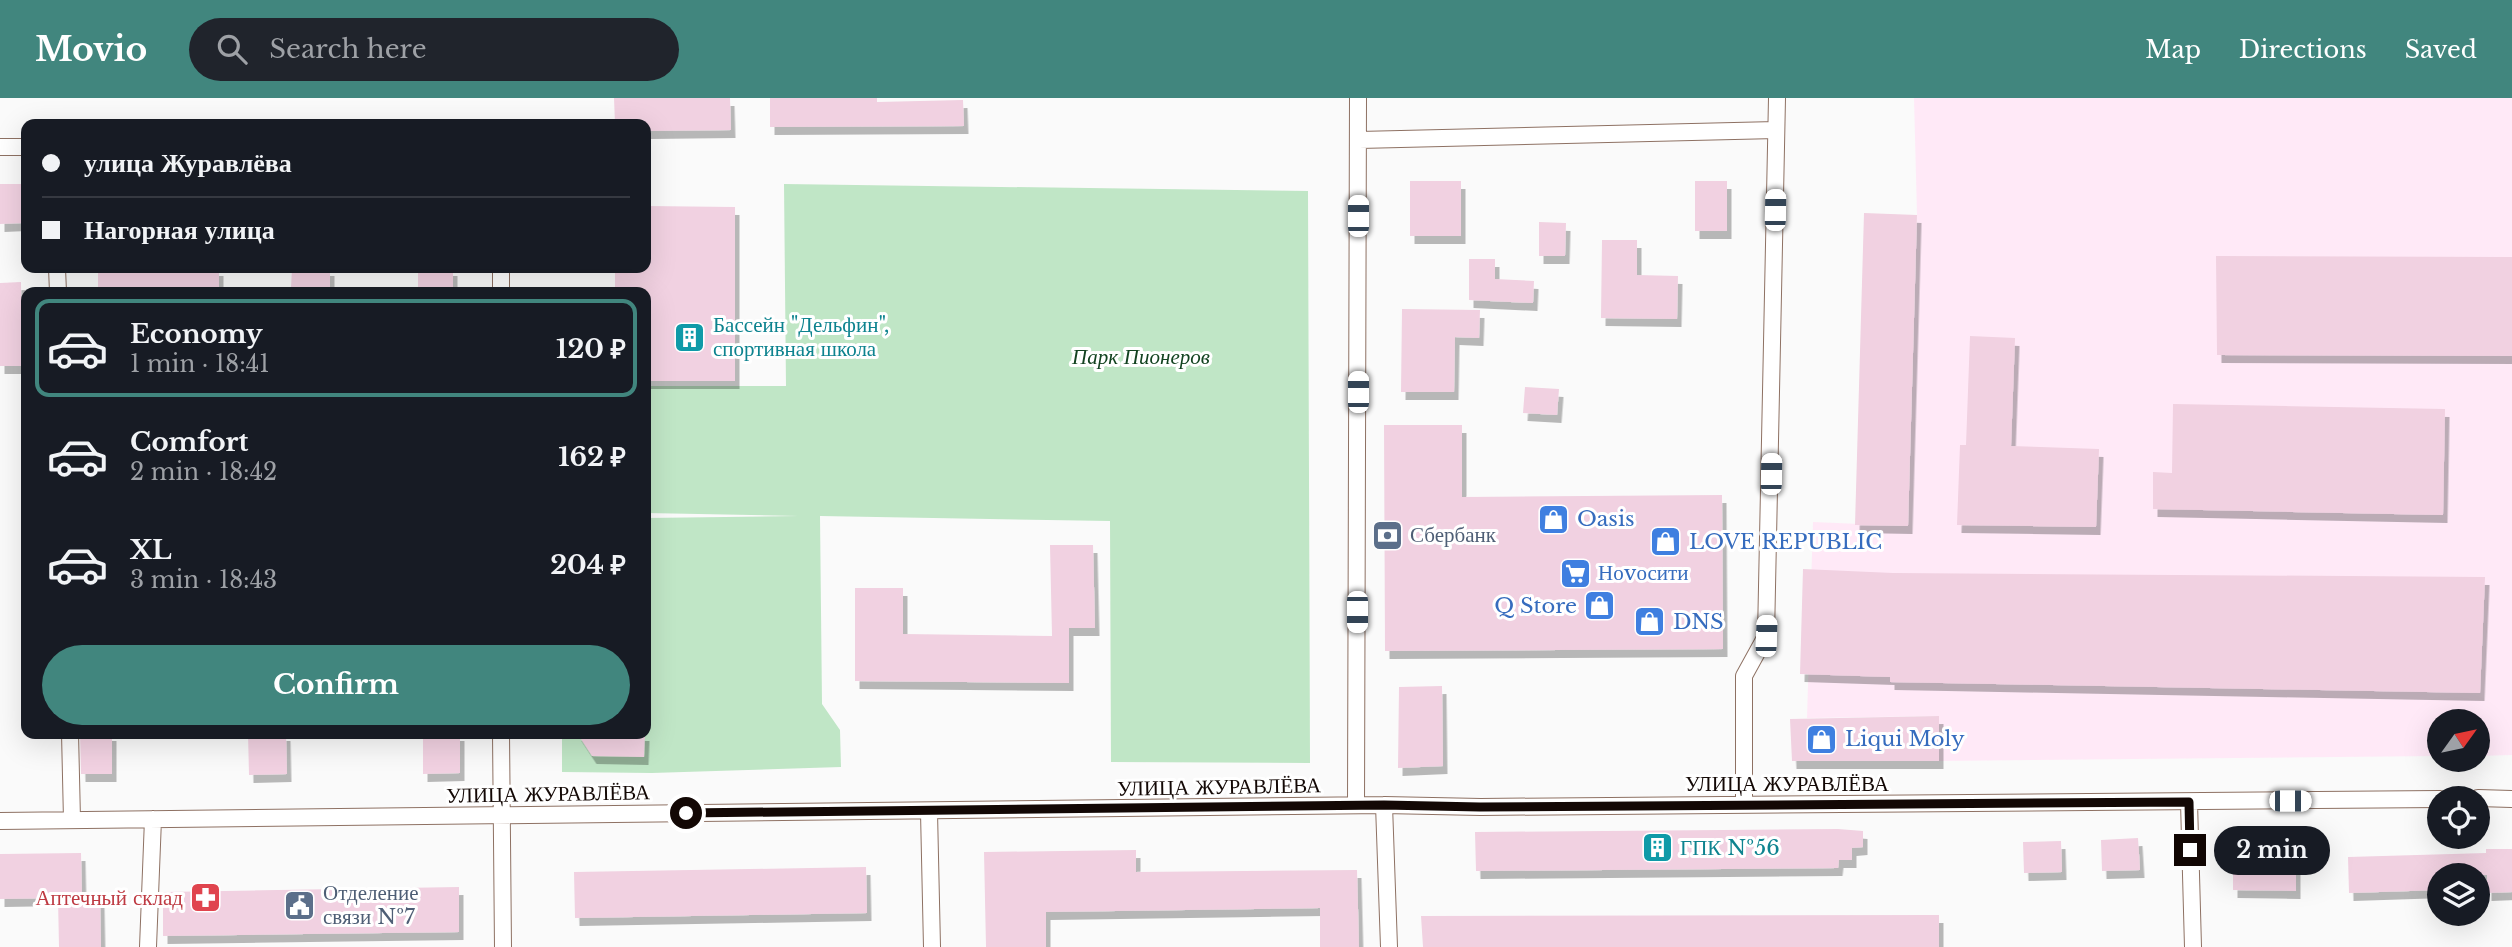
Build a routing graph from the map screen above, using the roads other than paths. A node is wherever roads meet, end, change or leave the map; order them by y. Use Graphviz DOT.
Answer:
graph roads {
  1 [pos="1358,98"];
  2 [pos="1777,98"];
  3 [pos="1776,130"];
  4 [pos="1359,140"];
  5 [pos="0,147"];
  6 [pos="21,147"];
  7 [pos="70,739"];
  8 [pos="501,739"];
  9 [pos="2490,798"];
  10 [pos="2427,799"];
  11 [pos="2512,799"];
  12 [pos="2189,802"];
  13 [pos="1356,805"];
  14 [pos="1384,805"];
  15 [pos="1744,805"];
  16 [pos="929,812"];
  17 [pos="501,815"];
  18 [pos="72,820"];
  19 [pos="153,820"];
  20 [pos="0,821"];
  21 [pos="149,947"];
  22 [pos="503,947"];
  23 [pos="932,947"];
  24 [pos="1389,947"];
  25 [pos="2193,947"];
  1 -- 4 [label="street"];
  2 -- 3 [label="street"];
  3 -- 4 [label="street"];
  3 -- 15 [label="street"];
  4 -- 13 [label="street"];
  5 -- 6 [label="street"];
  7 -- 18 [label="street"];
  8 -- 17 [label="street"];
  9 -- 11 [label="street"];
  10 -- 12 [label="street, УЛИЦА ЖУРАВЛЁВА"];
  12 -- 15 [label="street, УЛИЦА ЖУРАВЛЁВА"];
  12 -- 25 [label="street"];
  13 -- 14 [label="street, УЛИЦА ЖУРАВЛЁВА"];
  13 -- 16 [label="street, УЛИЦА ЖУРАВЛЁВА"];
  14 -- 15 [label="street, УЛИЦА ЖУРАВЛЁВА"];
  14 -- 24 [label="street"];
  16 -- 17 [label="street, УЛИЦА ЖУРАВЛЁВА"];
  16 -- 23 [label="street"];
  17 -- 19 [label="street, УЛИЦА ЖУРАВЛЁВА"];
  17 -- 22 [label="street"];
  18 -- 19 [label="street, УЛИЦА ЖУРАВЛЁВА"];
  18 -- 20 [label="street, УЛИЦА ЖУРАВЛЁВА"];
  19 -- 21 [label="street"];
}
